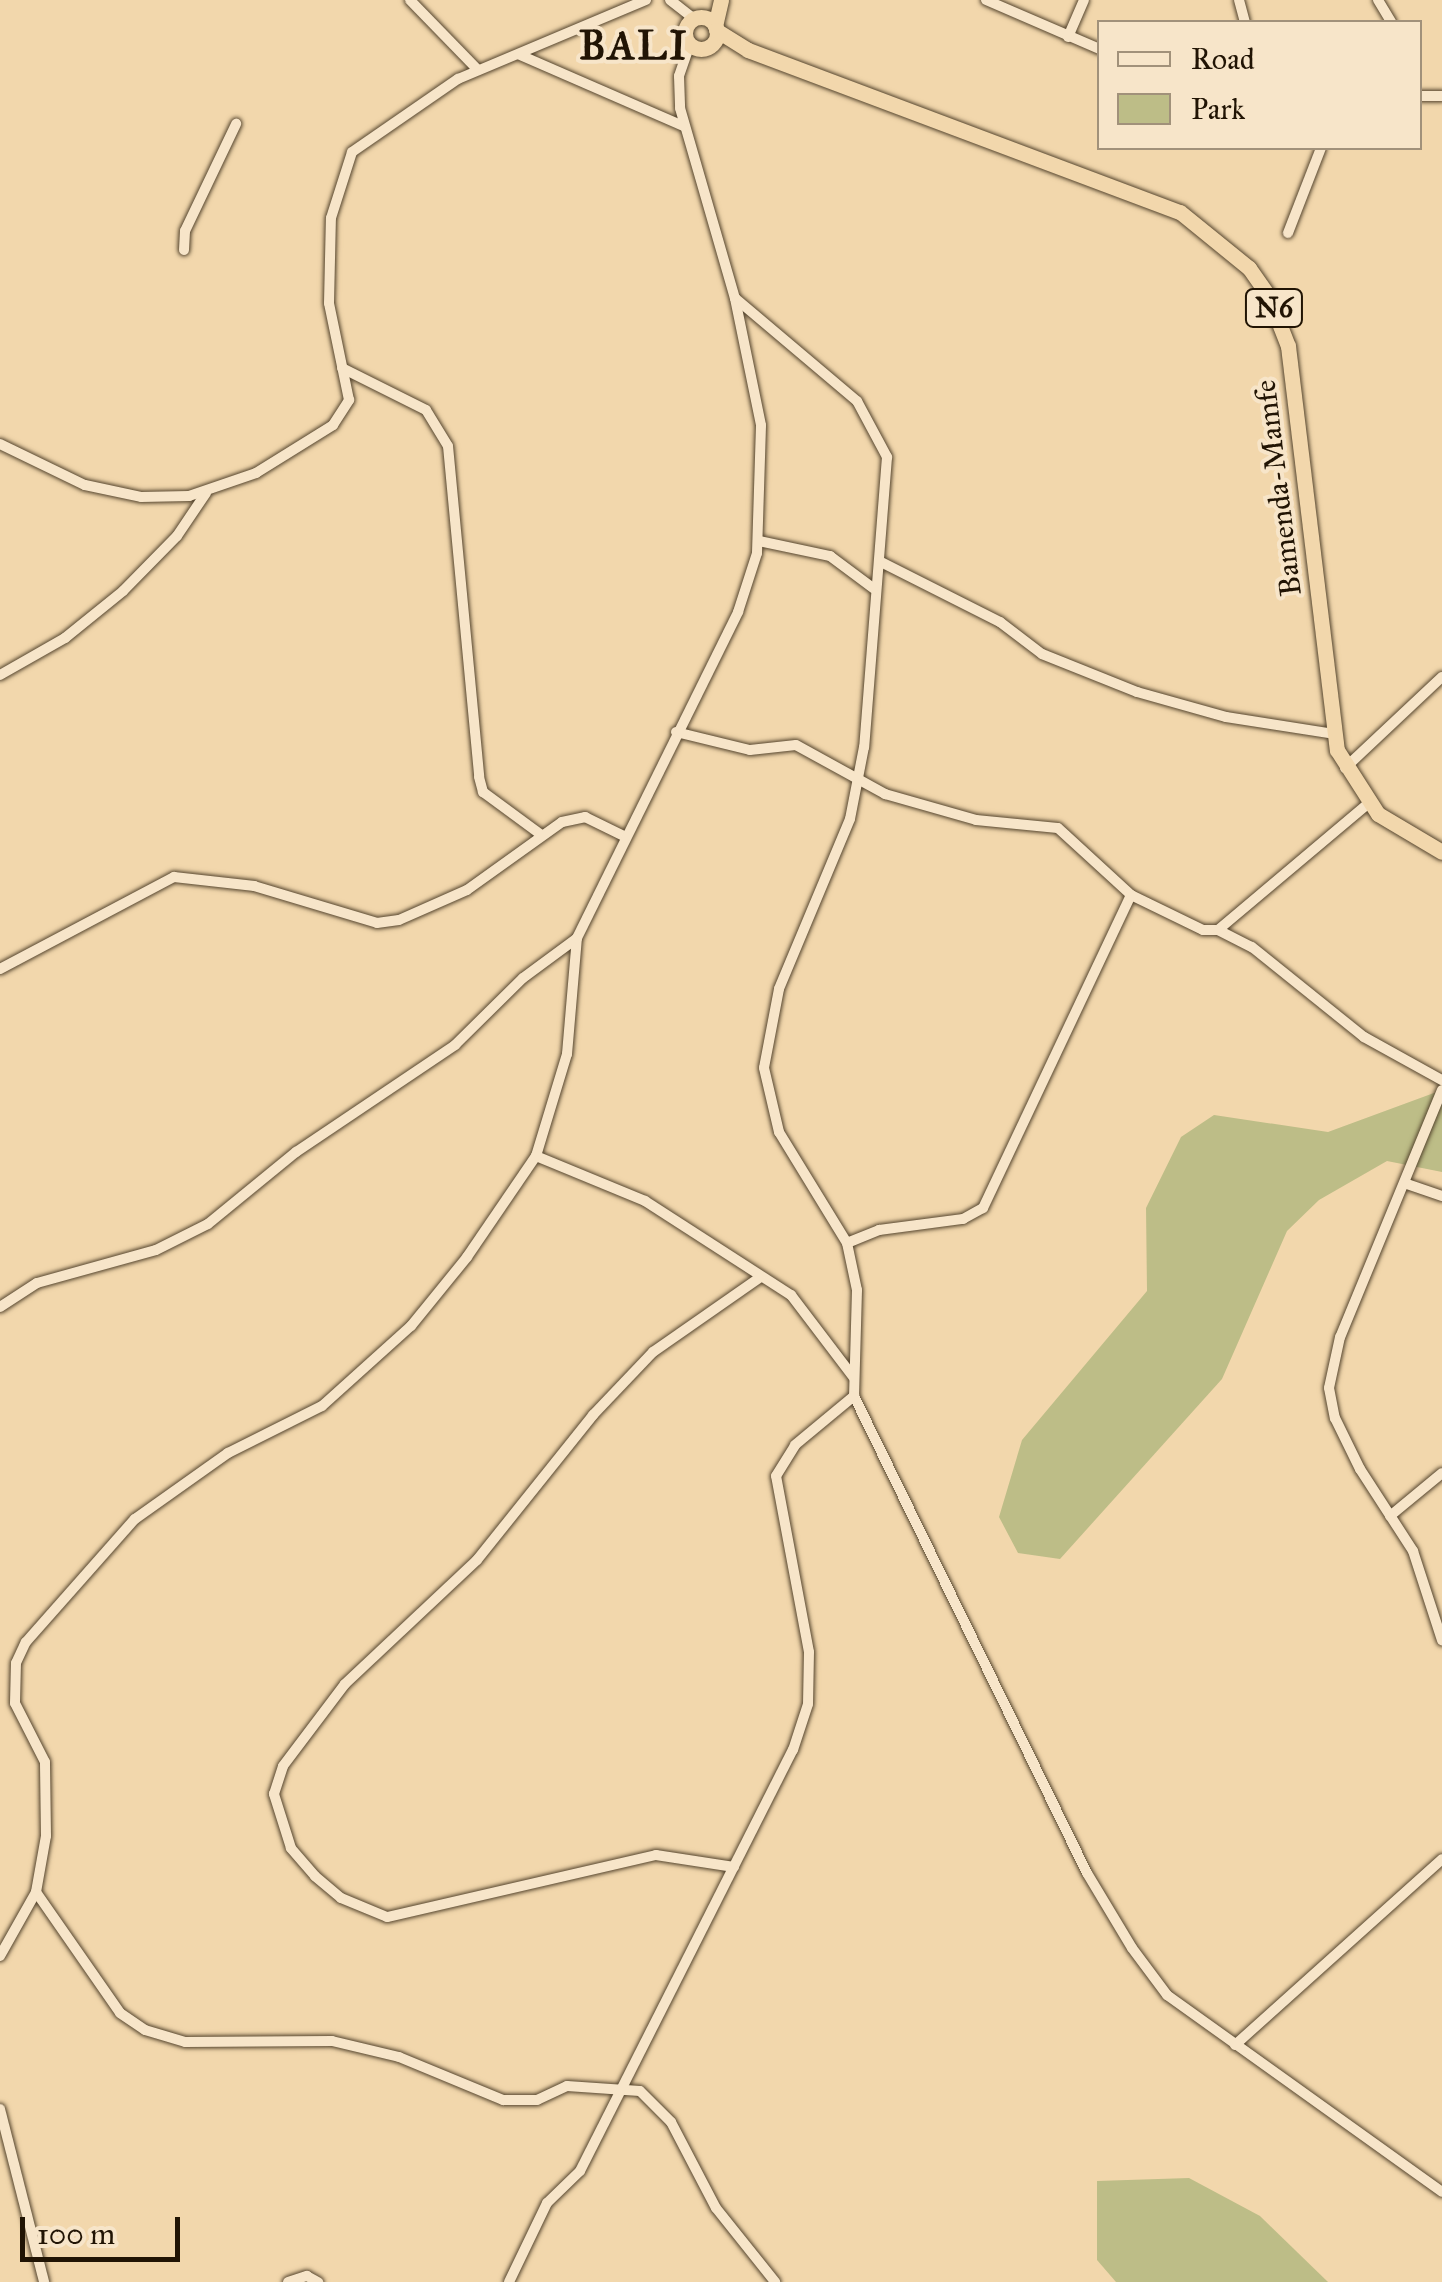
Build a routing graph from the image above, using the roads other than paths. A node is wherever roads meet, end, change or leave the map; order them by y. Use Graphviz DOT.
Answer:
graph roads {
  1 [pos="410,0"];
  2 [pos="646,0"];
  3 [pos="671,0"];
  4 [pos="717,0"];
  5 [pos="986,0"];
  6 [pos="1084,0"];
  7 [pos="696,17"];
  8 [pos="716,28"];
  9 [pos="1068,36"];
  10 [pos="690,44"];
  11 [pos="709,46"];
  12 [pos="1097,48"];
  13 [pos="748,50"];
  14 [pos="519,55"];
  15 [pos="477,69"];
  16 [pos="236,124"];
  17 [pos="684,126"];
  18 [pos="1320,150"];
  19 [pos="1288,233"];
  20 [pos="184,250"];
  21 [pos="735,298"];
  22 [pos="342,368"];
  23 [pos="0,444"];
  24 [pos="206,493"];
  25 [pos="759,541"];
  26 [pos="879,561"];
  27 [pos="873,588"];
  28 [pos="0,676"];
  29 [pos="1442,677"];
  30 [pos="676,732"];
  31 [pos="1334,734"];
  32 [pos="1344,768"];
  33 [pos="857,783"];
  34 [pos="1368,803"];
  35 [pos="540,834"];
  36 [pos="626,837"];
  37 [pos="1442,852"];
  38 [pos="1131,895"];
  39 [pos="1218,930"];
  40 [pos="578,938"];
  41 [pos="0,969"];
  42 [pos="1442,1080"];
  43 [pos="1442,1090"];
  44 [pos="536,1156"];
  45 [pos="1408,1184"];
  46 [pos="1442,1196"];
  47 [pos="847,1243"];
  48 [pos="760,1278"];
  49 [pos="0,1306"];
  50 [pos="854,1378"];
  51 [pos="854,1396"];
  52 [pos="1442,1473"];
  53 [pos="1390,1516"];
  54 [pos="1442,1640"];
  55 [pos="1442,1859"];
  56 [pos="734,1867"];
  57 [pos="36,1892"];
  58 [pos="0,1956"];
  59 [pos="1235,2044"];
  60 [pos="624,2086"];
  61 [pos="0,2109"];
  62 [pos="1442,2192"];
  63 [pos="44,2282"];
  64 [pos="288,2282"];
  65 [pos="318,2282"];
  66 [pos="509,2282"];
  67 [pos="775,2282"];
  1 -- 15 [label="street"];
  2 -- 14 [label="street"];
  3 -- 7 [label="street"];
  4 -- 7 [label="highway"];
  4 -- 8 [label="highway"];
  5 -- 9 [label="street"];
  6 -- 9 [label="street"];
  7 -- 8 [label="highway, Bamenda-Mamfe / N6"];
  7 -- 10 [label="highway"];
  8 -- 11 [label="highway"];
  8 -- 13 [label="highway, Bamenda-Mamfe / N6"];
  9 -- 12 [label="street"];
  10 -- 11 [label="highway, Bamenda-Mamfe / N6"];
  10 -- 17 [label="street"];
  11 -- 13 [label="highway, Bamenda-Mamfe / N6"];
  13 -- 31 [label="highway, Bamenda-Mamfe / N6"];
  14 -- 15 [label="street"];
  14 -- 17 [label="street"];
  15 -- 22 [label="street"];
  16 -- 20 [label="street"];
  17 -- 21 [label="street"];
  18 -- 19 [label="street"];
  21 -- 25 [label="street"];
  21 -- 26 [label="street"];
  22 -- 24 [label="street"];
  22 -- 35 [label="street"];
  23 -- 24 [label="street"];
  24 -- 28 [label="street"];
  25 -- 27 [label="street"];
  25 -- 30 [label="street"];
  26 -- 27 [label="street"];
  26 -- 31 [label="street"];
  27 -- 33 [label="street"];
  29 -- 32 [label="street"];
  30 -- 33 [label="street"];
  30 -- 36 [label="street"];
  31 -- 32 [label="highway, Bamenda-Mamfe / N6"];
  32 -- 34 [label="highway, Bamenda-Mamfe / N6"];
  33 -- 38 [label="street"];
  33 -- 47 [label="street"];
  34 -- 37 [label="highway, Bamenda-Mamfe / N6"];
  34 -- 39 [label="street"];
  35 -- 36 [label="street"];
  35 -- 41 [label="street"];
  36 -- 40 [label="street"];
  38 -- 39 [label="street"];
  38 -- 47 [label="street"];
  39 -- 42 [label="street"];
  40 -- 44 [label="street"];
  40 -- 49 [label="street"];
  43 -- 45 [label="street"];
  44 -- 48 [label="street"];
  44 -- 57 [label="street"];
  45 -- 46 [label="street"];
  45 -- 53 [label="street"];
  47 -- 50 [label="street"];
  48 -- 50 [label="street"];
  48 -- 56 [label="street"];
  50 -- 51 [label="street"];
  51 -- 56 [label="street"];
  51 -- 59 [label="street"];
  52 -- 53 [label="street"];
  53 -- 54 [label="street"];
  55 -- 59 [label="street"];
  56 -- 60 [label="street"];
  57 -- 58 [label="street"];
  57 -- 60 [label="street"];
  59 -- 62 [label="street"];
  60 -- 66 [label="street"];
  60 -- 67 [label="street"];
  61 -- 63 [label="street"];
  64 -- 65 [label="street"];
}
